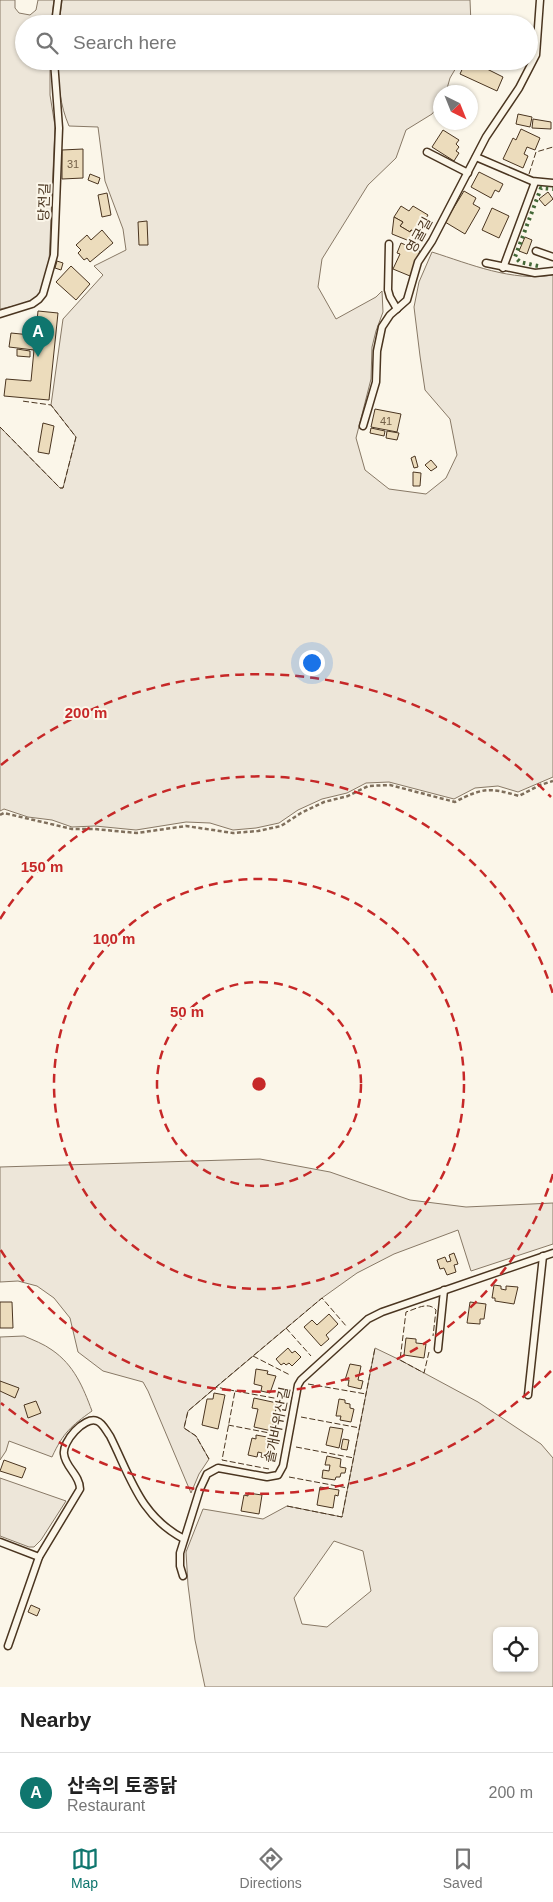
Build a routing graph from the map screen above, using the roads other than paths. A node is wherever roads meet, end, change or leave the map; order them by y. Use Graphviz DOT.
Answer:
graph roads {
  1 [pos="58,0"];
  2 [pos="540,0"];
  3 [pos="56,15"];
  4 [pos="538,28"];
  5 [pos="55,70"];
  6 [pos="528,70"];
  7 [pos="427,152"];
  8 [pos="476,158"];
  9 [pos="468,173"];
  10 [pos="535,182"];
  11 [pos="553,183"];
  12 [pos="389,244"];
  13 [pos="536,251"];
  14 [pos="553,257"];
  15 [pos="486,263"];
  16 [pos="503,268"];
  17 [pos="553,271"];
  18 [pos="397,310"];
  19 [pos="0,314"];
  20 [pos="364,426"];
  21 [pos="553,1253"];
  22 [pos="543,1256"];
  23 [pos="444,1290"];
  24 [pos="438,1348"];
  25 [pos="528,1394"];
  26 [pos="184,1539"];
  27 [pos="0,1542"];
  28 [pos="39,1557"];
  29 [pos="183,1576"];
  30 [pos="8,1646"];
  1 -- 3 [label="lane"];
  2 -- 4 [label="lane, 영굴길"];
  5 -- 19 [label="lane, 당전길"];
  6 -- 8 [label="lane, 영굴길"];
  7 -- 9 [label="lane"];
  8 -- 9 [label="lane, 영굴길"];
  8 -- 10 [label="lane"];
  9 -- 18 [label="lane, 영굴길"];
  10 -- 11 [label="lane"];
  10 -- 16 [label="lane"];
  12 -- 18 [label="lane, 영굴길"];
  13 -- 14 [label="lane"];
  15 -- 16 [label="lane"];
  16 -- 17 [label="lane"];
  18 -- 20 [label="lane, 영굴길"];
  21 -- 22 [label="lane, 솔개바위산길"];
  22 -- 23 [label="lane, 솔개바위산길"];
  22 -- 25 [label="lane"];
  23 -- 24 [label="lane"];
  23 -- 26 [label="lane, 솔개바위산길"];
  26 -- 28 [label="lane"];
  26 -- 29 [label="lane, 솔개바위산길"];
  27 -- 28 [label="lane"];
  28 -- 30 [label="lane"];
}
